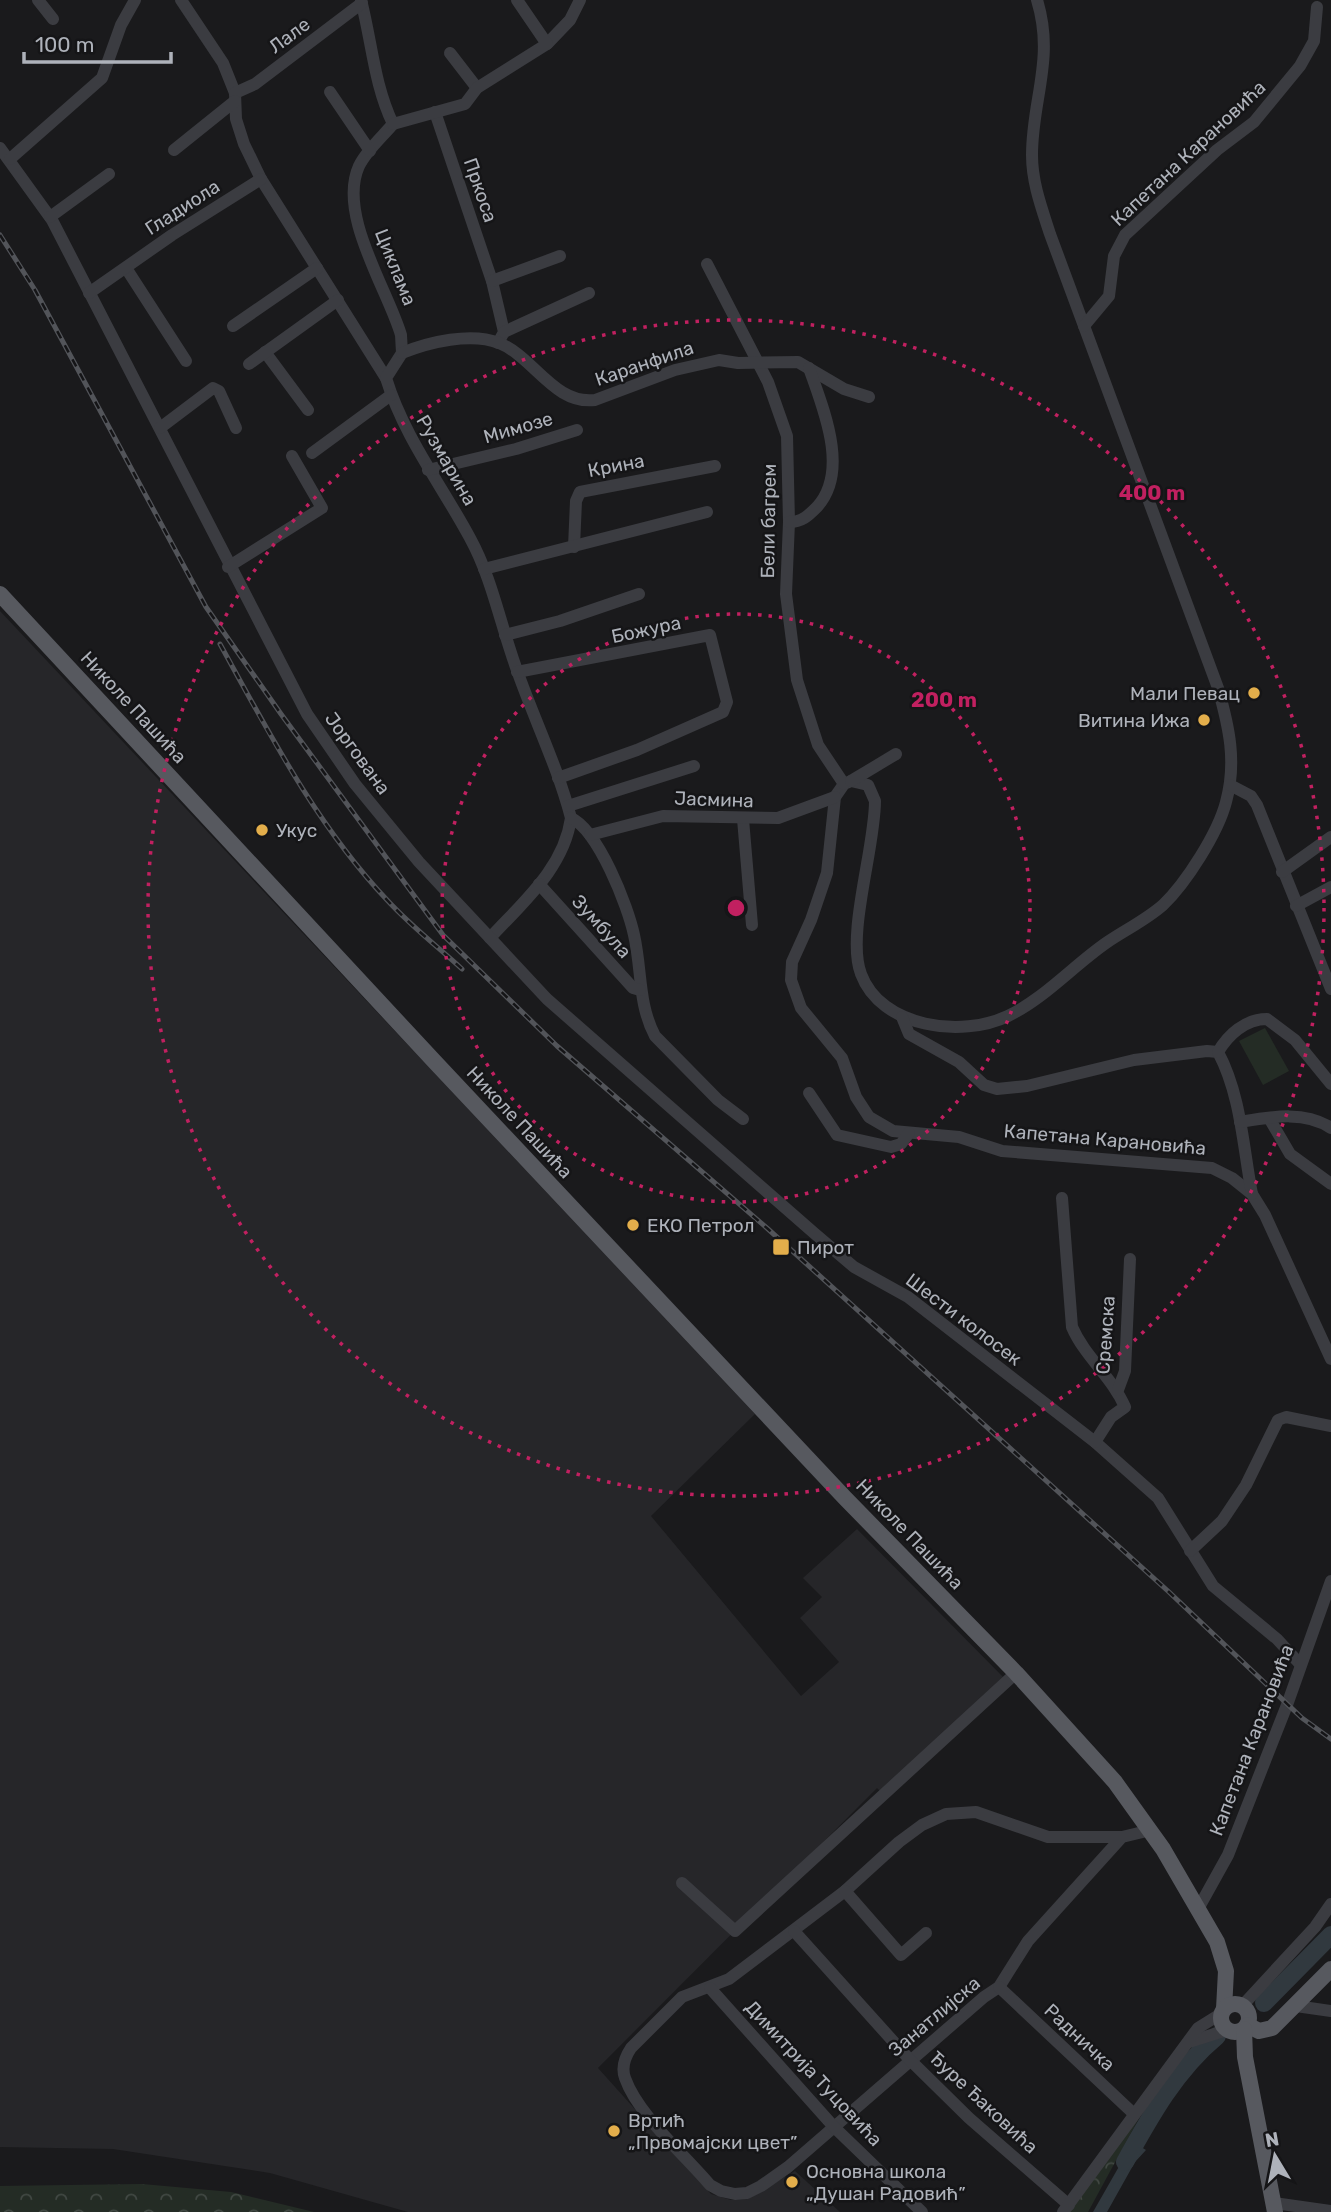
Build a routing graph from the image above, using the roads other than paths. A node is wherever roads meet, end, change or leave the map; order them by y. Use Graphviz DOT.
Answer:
graph roads {
  1 [pos="38,0"];
  2 [pos="181,0"];
  3 [pos="517,0"];
  4 [pos="580,0"];
  5 [pos="1037,0"];
  6 [pos="361,1"];
  7 [pos="132,2"];
  8 [pos="1317,7"];
  9 [pos="53,19"];
  10 [pos="547,44"];
  11 [pos="450,54"];
  12 [pos="477,89"];
  13 [pos="330,92"];
  14 [pos="235,97"];
  15 [pos="435,112"];
  16 [pos="393,124"];
  17 [pos="0,148"];
  18 [pos="174,150"];
  19 [pos="370,151"];
  20 [pos="10,159"];
  21 [pos="109,174"];
  22 [pos="261,179"];
  23 [pos="50,217"];
  24 [pos="560,256"];
  25 [pos="707,264"];
  26 [pos="126,268"];
  27 [pos="317,268"];
  28 [pos="492,281"];
  29 [pos="89,293"];
  30 [pos="589,293"];
  31 [pos="338,300"];
  32 [pos="233,326"];
  33 [pos="1084,326"];
  34 [pos="501,337"];
  35 [pos="265,352"];
  36 [pos="402,353"];
  37 [pos="186,361"];
  38 [pos="758,362"];
  39 [pos="249,364"];
  40 [pos="809,368"];
  41 [pos="386,378"];
  42 [pos="391,396"];
  43 [pos="869,397"];
  44 [pos="307,410"];
  45 [pos="160,428"];
  46 [pos="236,428"];
  47 [pos="577,430"];
  48 [pos="312,453"];
  49 [pos="292,456"];
  50 [pos="715,466"];
  51 [pos="428,470"];
  52 [pos="707,512"];
  53 [pos="789,522"];
  54 [pos="574,547"];
  55 [pos="229,567"];
  56 [pos="484,569"];
  57 [pos="0,594"];
  58 [pos="639,594"];
  59 [pos="505,635"];
  60 [pos="517,672"];
  61 [pos="895,754"];
  62 [pos="694,766"];
  63 [pos="558,778"];
  64 [pos="848,783"];
  65 [pos="1230,785"];
  66 [pos="835,797"];
  67 [pos="569,812"];
  68 [pos="743,819"];
  69 [pos="590,835"];
  70 [pos="1331,836"];
  71 [pos="1282,872"];
  72 [pos="539,884"];
  73 [pos="1331,887"];
  74 [pos="1296,906"];
  75 [pos="752,925"];
  76 [pos="490,938"];
  77 [pos="1331,989"];
  78 [pos="640,990"];
  79 [pos="902,1017"];
  80 [pos="1218,1052"];
  81 [pos="1331,1084"];
  82 [pos="809,1093"];
  83 [pos="1269,1118"];
  84 [pos="743,1119"];
  85 [pos="1240,1122"];
  86 [pos="1331,1128"];
  87 [pos="909,1133"];
  88 [pos="1331,1184"];
  89 [pos="1252,1194"];
  90 [pos="1062,1198"];
  91 [pos="1130,1259"];
  92 [pos="1331,1359"];
  93 [pos="1118,1390"];
  94 [pos="1331,1426"];
  95 [pos="1095,1441"];
  96 [pos="1190,1551"];
  97 [pos="1331,1581"];
  98 [pos="1329,1597"];
  99 [pos="1300,1664"];
  100 [pos="1016,1673"];
  101 [pos="1151,1830"];
  102 [pos="1122,1837"];
  103 [pos="682,1883"];
  104 [pos="845,1891"];
  105 [pos="1331,1904"];
  106 [pos="1198,1909"];
  107 [pos="793,1931"];
  108 [pos="926,1933"];
  109 [pos="1331,1969"];
  110 [pos="999,1987"];
  111 [pos="710,1988"];
  112 [pos="1291,2010"];
  113 [pos="1331,2011"];
  114 [pos="1238,2019"];
  115 [pos="1245,2052"];
  116 [pos="910,2060"];
  117 [pos="1134,2114"];
  118 [pos="834,2127"];
  119 [pos="1066,2208"];
  120 [pos="1275,2208"];
  121 [pos="1331,2211"];
  122 [pos="922,2212"];
  1 -- 9 [label="street"];
  2 -- 14 [label="street"];
  3 -- 10 [label="street"];
  4 -- 10 [label="street"];
  5 -- 33 [label="street"];
  6 -- 14 [label="street, Лале"];
  6 -- 16 [label="street"];
  7 -- 20 [label="street"];
  8 -- 33 [label="street, Капетана Карановића"];
  10 -- 12 [label="street"];
  11 -- 12 [label="street"];
  12 -- 15 [label="street"];
  13 -- 19 [label="street"];
  14 -- 18 [label="street"];
  14 -- 22 [label="street"];
  15 -- 16 [label="street"];
  15 -- 28 [label="street, Пркоса"];
  16 -- 19 [label="street, Циклама"];
  17 -- 20 [label="street, Јоргована"];
  19 -- 36 [label="street, Циклама"];
  20 -- 23 [label="street, Јоргована"];
  21 -- 23 [label="street"];
  22 -- 26 [label="street, Гладиола"];
  22 -- 27 [label="street"];
  23 -- 29 [label="street, Јоргована"];
  24 -- 28 [label="street"];
  25 -- 38 [label="street, Бели багрем"];
  26 -- 29 [label="street, Гладиола"];
  26 -- 37 [label="street"];
  27 -- 31 [label="street"];
  27 -- 32 [label="street"];
  28 -- 34 [label="street, Пркоса"];
  29 -- 45 [label="street, Јоргована"];
  30 -- 34 [label="street"];
  31 -- 35 [label="street"];
  31 -- 41 [label="street"];
  33 -- 65 [label="street"];
  34 -- 36 [label="street, Каранфила"];
  34 -- 38 [label="street, Каранфила"];
  35 -- 39 [label="street"];
  35 -- 44 [label="street"];
  36 -- 41 [label="street"];
  38 -- 40 [label="street, Каранфила"];
  38 -- 53 [label="street, Бели багрем"];
  40 -- 43 [label="street, Каранфила"];
  40 -- 53 [label="street"];
  41 -- 42 [label="street"];
  42 -- 48 [label="street"];
  42 -- 51 [label="street, Рузмарина"];
  45 -- 46 [label="street"];
  45 -- 55 [label="street, Јоргована"];
  47 -- 51 [label="street, Мимозе"];
  49 -- 55 [label="street"];
  50 -- 54 [label="street, Крина"];
  51 -- 56 [label="street, Рузмарина"];
  52 -- 54 [label="street"];
  53 -- 64 [label="street, Бели багрем"];
  54 -- 56 [label="street"];
  55 -- 76 [label="street, Јоргована"];
  56 -- 59 [label="street, Рузмарина"];
  57 -- 100 [label="main road, Николе Пашића"];
  58 -- 59 [label="street"];
  59 -- 60 [label="street, Рузмарина"];
  60 -- 63 [label="street, Рузмарина"];
  60 -- 63 [label="street, Божура"];
  61 -- 64 [label="street"];
  62 -- 67 [label="street"];
  63 -- 67 [label="street, Рузмарина"];
  64 -- 66 [label="street, Капетана Карановића"];
  64 -- 79 [label="street"];
  65 -- 71 [label="street"];
  65 -- 79 [label="street"];
  66 -- 68 [label="street, Јасмина"];
  66 -- 87 [label="street, Капетана Карановића"];
  67 -- 69 [label="street, Рузмарина"];
  67 -- 72 [label="street"];
  68 -- 69 [label="street, Јасмина"];
  68 -- 75 [label="street"];
  69 -- 78 [label="street, Рузмарина"];
  70 -- 71 [label="street"];
  71 -- 74 [label="street"];
  72 -- 76 [label="street"];
  72 -- 78 [label="street, Зумбула"];
  73 -- 74 [label="street"];
  74 -- 77 [label="street"];
  76 -- 95 [label="street, Шести колосек"];
  78 -- 84 [label="street, Рузмарина"];
  79 -- 80 [label="street"];
  80 -- 81 [label="street"];
  80 -- 85 [label="street"];
  82 -- 87 [label="street"];
  83 -- 85 [label="street"];
  83 -- 86 [label="street"];
  83 -- 88 [label="street"];
  85 -- 89 [label="street"];
  87 -- 89 [label="street, Капетана Карановића"];
  89 -- 92 [label="street, Капетана Карановића"];
  90 -- 93 [label="street"];
  91 -- 93 [label="street, Сремска"];
  93 -- 95 [label="street, Сремска"];
  94 -- 96 [label="street"];
  95 -- 96 [label="street, Шести колосек"];
  96 -- 99 [label="street, Шести колосек"];
  97 -- 98 [label="street, Капетана Карановића"];
  98 -- 99 [label="street, Капетана Карановића"];
  99 -- 106 [label="street, Капетана Карановића"];
  100 -- 101 [label="main road, Николе Пашића"];
  100 -- 103 [label="street"];
  101 -- 102 [label="street"];
  101 -- 106 [label="main road, Николе Пашића"];
  102 -- 104 [label="street, Занатлијска"];
  102 -- 110 [label="street, Занатлијска"];
  104 -- 107 [label="street, Занатлијска"];
  104 -- 108 [label="street"];
  105 -- 114 [label="street"];
  106 -- 114 [label="main road, Николе Пашића"];
  107 -- 111 [label="street, Занатлијска"];
  107 -- 116 [label="street, Ђуре Ђаковића"];
  109 -- 112 [label="main road"];
  110 -- 116 [label="street, Занатлијска"];
  110 -- 117 [label="street, Радничка"];
  111 -- 118 [label="street, Димитрија Туцовића"];
  111 -- 118 [label="street, Занатлијска"];
  112 -- 113 [label="street"];
  112 -- 114 [label="main road"];
  114 -- 115 [label="main road"];
  114 -- 115 [label="main road, Николе Пашића"];
  114 -- 117 [label="street"];
  115 -- 120 [label="main road, Николе Пашића"];
  116 -- 118 [label="street, Занатлијска"];
  116 -- 119 [label="street, Ђуре Ђаковића"];
  117 -- 119 [label="street"];
  118 -- 122 [label="street, Димитрија Туцовића"];
  120 -- 121 [label="street"];
}
